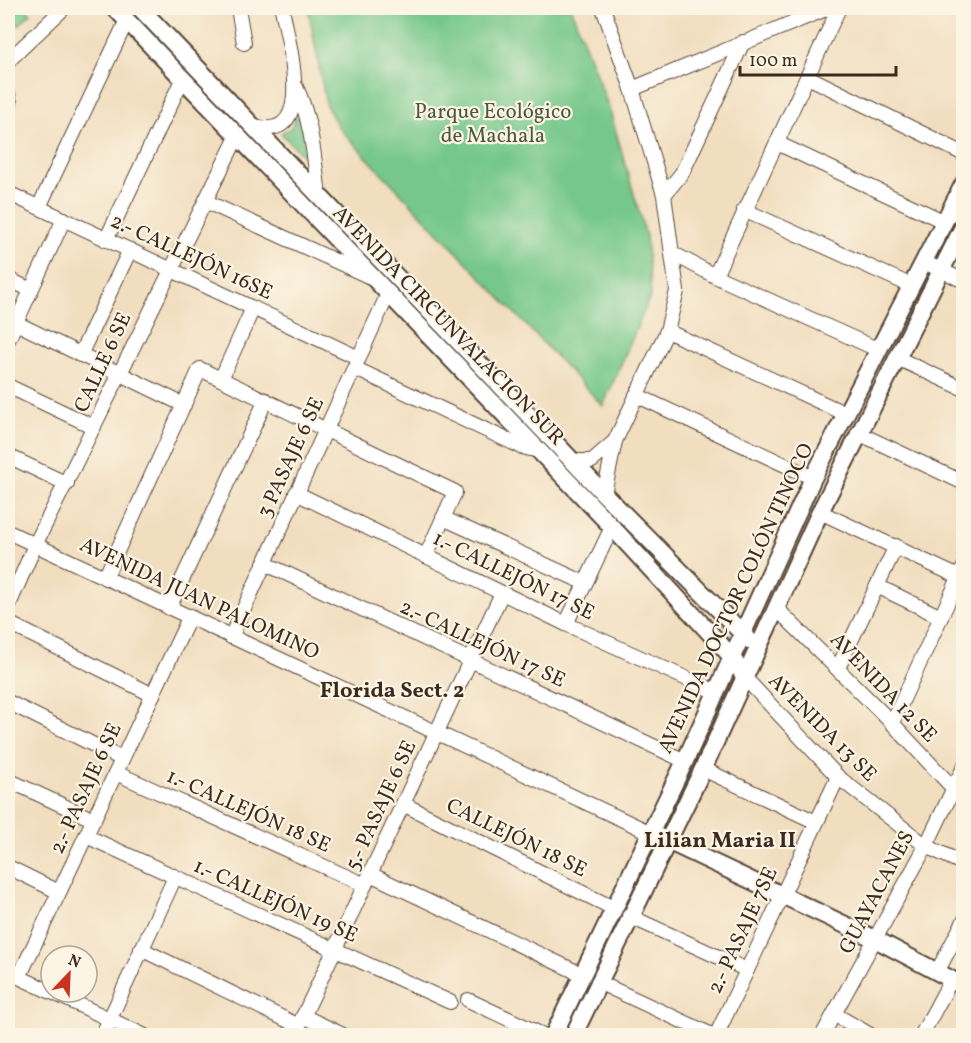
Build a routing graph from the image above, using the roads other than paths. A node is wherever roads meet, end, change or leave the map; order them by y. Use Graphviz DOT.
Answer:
graph roads {
  1 [pos="64,8"];
  2 [pos="140,8"];
  3 [pos="238,8"];
  4 [pos="282,8"];
  5 [pos="828,8"];
  6 [pos="838,8"];
  7 [pos="607,9"];
  8 [pos="121,12"];
  9 [pos="743,42"];
  10 [pos="244,43"];
  11 [pos="8,61"];
  12 [pos="808,77"];
  13 [pos="182,80"];
  14 [pos="296,85"];
  15 [pos="632,89"];
  16 [pos="8,95"];
  17 [pos="8,108"];
  18 [pos="251,125"];
  19 [pos="237,137"];
  20 [pos="777,142"];
  21 [pos="963,154"];
  22 [pos="963,183"];
  23 [pos="8,193"];
  24 [pos="319,195"];
  25 [pos="664,195"];
  26 [pos="207,202"];
  27 [pos="39,207"];
  28 [pos="744,210"];
  29 [pos="64,219"];
  30 [pos="945,222"];
  31 [pos="963,225"];
  32 [pos="360,239"];
  33 [pos="106,240"];
  34 [pos="130,250"];
  35 [pos="348,252"];
  36 [pos="674,254"];
  37 [pos="924,262"];
  38 [pos="169,269"];
  39 [pos="941,270"];
  40 [pos="715,276"];
  41 [pos="371,277"];
  42 [pos="8,279"];
  43 [pos="963,281"];
  44 [pos="912,286"];
  45 [pos="31,290"];
  46 [pos="388,294"];
  47 [pos="253,308"];
  48 [pos="16,323"];
  49 [pos="667,331"];
  50 [pos="8,340"];
  51 [pos="879,350"];
  52 [pos="80,355"];
  53 [pos="897,358"];
  54 [pos="356,363"];
  55 [pos="119,375"];
  56 [pos="221,379"];
  57 [pos="8,386"];
  58 [pos="963,389"];
  59 [pos="636,395"];
  60 [pos="266,400"];
  61 [pos="184,405"];
  62 [pos="846,414"];
  63 [pos="94,427"];
  64 [pos="325,430"];
  65 [pos="858,433"];
  66 [pos="615,441"];
  67 [pos="558,446"];
  68 [pos="542,455"];
  69 [pos="8,456"];
  70 [pos="573,461"];
  71 [pos="813,478"];
  72 [pos="963,483"];
  73 [pos="67,484"];
  74 [pos="296,493"];
  75 [pos="604,494"];
  76 [pos="820,512"];
  77 [pos="443,518"];
  78 [pos="612,527"];
  79 [pos="8,532"];
  80 [pos="34,545"];
  81 [pos="896,546"];
  82 [pos="426,556"];
  83 [pos="264,563"];
  84 [pos="961,572"];
  85 [pos="105,578"];
  86 [pos="585,583"];
  87 [pos="877,586"];
  88 [pos="502,593"];
  89 [pos="8,607"];
  90 [pos="169,608"];
  91 [pos="776,608"];
  92 [pos="190,616"];
  93 [pos="941,617"];
  94 [pos="8,623"];
  95 [pos="566,624"];
  96 [pos="742,634"];
  97 [pos="231,637"];
  98 [pos="760,648"];
  99 [pos="732,657"];
  100 [pos="471,660"];
  101 [pos="838,668"];
  102 [pos="744,678"];
  103 [pos="716,692"];
  104 [pos="153,695"];
  105 [pos="8,702"];
  106 [pos="892,723"];
  107 [pos="436,734"];
  108 [pos="122,759"];
  109 [pos="685,760"];
  110 [pos="963,767"];
  111 [pos="703,769"];
  112 [pos="116,773"];
  113 [pos="838,777"];
  114 [pos="8,780"];
  115 [pos="958,790"];
  116 [pos="403,804"];
  117 [pos="94,820"];
  118 [pos="816,822"];
  119 [pos="651,833"];
  120 [pos="86,836"];
  121 [pos="667,841"];
  122 [pos="926,846"];
  123 [pos="963,864"];
  124 [pos="8,867"];
  125 [pos="175,877"];
  126 [pos="368,880"];
  127 [pos="59,892"];
  128 [pos="781,896"];
  129 [pos="613,908"];
  130 [pos="630,916"];
  131 [pos="963,921"];
  132 [pos="875,939"];
  133 [pos="141,949"];
  134 [pos="335,950"];
  135 [pos="747,970"];
  136 [pos="13,974"];
  137 [pos="590,978"];
  138 [pos="950,979"];
  139 [pos="39,986"];
  140 [pos="468,1000"];
  141 [pos="450,1002"];
  142 [pos="77,1004"];
  143 [pos="834,1014"];
  144 [pos="110,1019"];
  145 [pos="299,1026"];
  146 [pos="102,1035"];
  147 [pos="145,1035"];
  148 [pos="345,1035"];
  149 [pos="545,1035"];
  150 [pos="553,1035"];
  151 [pos="573,1035"];
  152 [pos="715,1035"];
  153 [pos="822,1035"];
  154 [pos="872,1035"];
  155 [pos="921,1035"];
  1 -- 11 [label="street"];
  2 -- 18 [label="main road, AVENIDA CIRCUNVALACION SUR"];
  3 -- 10 [label="street"];
  4 -- 14 [label="street"];
  5 -- 9 [label="street"];
  6 -- 12 [label="street"];
  7 -- 15 [label="street"];
  8 -- 13 [label="main road, AVENIDA CIRCUNVALACION SUR"];
  8 -- 27 [label="street"];
  9 -- 15 [label="street"];
  9 -- 25 [label="street"];
  12 -- 20 [label="street"];
  12 -- 21 [label="street"];
  13 -- 19 [label="main road, AVENIDA CIRCUNVALACION SUR"];
  13 -- 33 [label="street"];
  14 -- 18 [label="street"];
  14 -- 24 [label="street"];
  15 -- 25 [label="street"];
  16 -- 17 [label="street"];
  18 -- 24 [label="main road, AVENIDA CIRCUNVALACION SUR"];
  19 -- 26 [label="street, CALLE 6 SE"];
  19 -- 35 [label="main road, AVENIDA CIRCUNVALACION SUR"];
  20 -- 28 [label="street"];
  20 -- 30 [label="street"];
  22 -- 30 [label="main road, AVENIDA DOCTOR COLÓN TINOCO"];
  23 -- 27 [label="street, 2.- CALLEJÓN 16SE"];
  24 -- 32 [label="main road, AVENIDA CIRCUNVALACION SUR"];
  25 -- 36 [label="street"];
  26 -- 38 [label="street, CALLE 6 SE"];
  26 -- 41 [label="street"];
  27 -- 29 [label="street, 2.- CALLEJÓN 16SE"];
  28 -- 40 [label="street"];
  28 -- 44 [label="street"];
  29 -- 33 [label="street, 2.- CALLEJÓN 16SE"];
  29 -- 45 [label="street"];
  30 -- 37 [label="main road, AVENIDA DOCTOR COLÓN TINOCO"];
  31 -- 39 [label="main road, AVENIDA DOCTOR COLÓN TINOCO"];
  32 -- 35 [label="main road"];
  32 -- 67 [label="main road, AVENIDA CIRCUNVALACION SUR"];
  33 -- 34 [label="street, 2.- CALLEJÓN 16SE"];
  34 -- 38 [label="street, 2.- CALLEJÓN 16SE"];
  34 -- 52 [label="street"];
  35 -- 41 [label="main road, AVENIDA CIRCUNVALACION SUR"];
  36 -- 40 [label="street"];
  36 -- 49 [label="street"];
  37 -- 39 [label="street"];
  37 -- 44 [label="main road, AVENIDA DOCTOR COLÓN TINOCO"];
  38 -- 47 [label="street, 2.- CALLEJÓN 16SE"];
  38 -- 55 [label="street, CALLE 6 SE"];
  39 -- 43 [label="street"];
  39 -- 53 [label="main road, AVENIDA DOCTOR COLÓN TINOCO"];
  40 -- 51 [label="street"];
  41 -- 46 [label="main road, AVENIDA CIRCUNVALACION SUR"];
  42 -- 45 [label="street"];
  44 -- 51 [label="main road, AVENIDA DOCTOR COLÓN TINOCO"];
  45 -- 48 [label="street"];
  46 -- 54 [label="street, 3 PASAJE 6 SE"];
  46 -- 68 [label="main road, AVENIDA CIRCUNVALACION SUR"];
  47 -- 54 [label="street, 2.- CALLEJÓN 16SE"];
  47 -- 56 [label="street"];
  48 -- 50 [label="street"];
  48 -- 52 [label="street"];
  49 -- 59 [label="street"];
  49 -- 62 [label="street"];
  51 -- 62 [label="main road, AVENIDA DOCTOR COLÓN TINOCO"];
  52 -- 55 [label="street"];
  53 -- 58 [label="street"];
  53 -- 65 [label="main road, AVENIDA DOCTOR COLÓN TINOCO"];
  54 -- 64 [label="street, 3 PASAJE 6 SE"];
  54 -- 68 [label="street, 2.- CALLEJÓN 16SE"];
  55 -- 61 [label="street"];
  55 -- 63 [label="street, CALLE 6 SE"];
  56 -- 60 [label="street"];
  56 -- 61 [label="street"];
  57 -- 63 [label="street"];
  59 -- 66 [label="street"];
  59 -- 71 [label="street"];
  60 -- 64 [label="street"];
  60 -- 90 [label="street"];
  61 -- 85 [label="street"];
  62 -- 71 [label="main road, AVENIDA DOCTOR COLÓN TINOCO"];
  63 -- 73 [label="street, CALLE 6 SE"];
  64 -- 74 [label="street, 3 PASAJE 6 SE"];
  64 -- 77 [label="street"];
  65 -- 72 [label="street"];
  65 -- 76 [label="main road, AVENIDA DOCTOR COLÓN TINOCO"];
  66 -- 70 [label="street"];
  66 -- 75 [label="street"];
  67 -- 68 [label="main road"];
  67 -- 70 [label="main road, AVENIDA CIRCUNVALACION SUR"];
  68 -- 78 [label="main road, AVENIDA CIRCUNVALACION SUR"];
  69 -- 73 [label="street"];
  70 -- 75 [label="main road, AVENIDA CIRCUNVALACION SUR"];
  71 -- 96 [label="main road, AVENIDA DOCTOR COLÓN TINOCO"];
  73 -- 80 [label="street, CALLE 6 SE"];
  74 -- 82 [label="street, 1.- CALLEJÓN 17 SE"];
  74 -- 83 [label="street, 3 PASAJE 6 SE"];
  75 -- 96 [label="main road, AVENIDA CIRCUNVALACION SUR"];
  76 -- 81 [label="street"];
  76 -- 91 [label="main road, AVENIDA DOCTOR COLÓN TINOCO"];
  77 -- 82 [label="street"];
  77 -- 86 [label="street"];
  78 -- 86 [label="street"];
  78 -- 99 [label="main road, AVENIDA CIRCUNVALACION SUR"];
  79 -- 80 [label="street, AVENIDA JUAN PALOMINO"];
  80 -- 85 [label="street, AVENIDA JUAN PALOMINO"];
  80 -- 89 [label="street, CALLE 6 SE"];
  81 -- 84 [label="street"];
  81 -- 87 [label="street"];
  82 -- 88 [label="street, 1.- CALLEJÓN 17 SE"];
  83 -- 97 [label="street, 3 PASAJE 6 SE"];
  83 -- 100 [label="street, 2.- CALLEJÓN 17 SE"];
  84 -- 93 [label="street"];
  85 -- 90 [label="street, AVENIDA JUAN PALOMINO"];
  86 -- 95 [label="street"];
  87 -- 93 [label="street"];
  87 -- 101 [label="street"];
  88 -- 95 [label="street, 1.- CALLEJÓN 17 SE"];
  88 -- 100 [label="street, 5.- PASAJE 6 SE"];
  90 -- 92 [label="street, AVENIDA JUAN PALOMINO"];
  91 -- 98 [label="main road, AVENIDA DOCTOR COLÓN TINOCO"];
  91 -- 101 [label="street, AVENIDA 12 SE"];
  92 -- 97 [label="street, AVENIDA JUAN PALOMINO"];
  92 -- 104 [label="street, 2.- PASAJE 6 SE"];
  93 -- 106 [label="street"];
  94 -- 104 [label="street"];
  95 -- 103 [label="street, 1.- CALLEJÓN 17 SE"];
  96 -- 98 [label="main road, AVENIDA CIRCUNVALACION SUR"];
  96 -- 99 [label="main road, AVENIDA DOCTOR COLÓN TINOCO"];
  97 -- 107 [label="street, AVENIDA JUAN PALOMINO"];
  98 -- 102 [label="main road, AVENIDA DOCTOR COLÓN TINOCO"];
  99 -- 102 [label="main road, AVENIDA CIRCUNVALACION SUR"];
  99 -- 103 [label="main road, AVENIDA DOCTOR COLÓN TINOCO"];
  100 -- 107 [label="street, 5.- PASAJE 6 SE"];
  100 -- 109 [label="street, 2.- CALLEJÓN 17 SE"];
  101 -- 106 [label="street, AVENIDA 12 SE"];
  102 -- 111 [label="main road, AVENIDA DOCTOR COLÓN TINOCO"];
  102 -- 113 [label="street, AVENIDA 13 SE"];
  103 -- 109 [label="main road, AVENIDA DOCTOR COLÓN TINOCO"];
  104 -- 108 [label="street, 2.- PASAJE 6 SE"];
  105 -- 108 [label="street"];
  106 -- 115 [label="street, AVENIDA 12 SE"];
  107 -- 116 [label="street, 5.- PASAJE 6 SE"];
  107 -- 119 [label="street, AVENIDA JUAN PALOMINO"];
  108 -- 112 [label="street, 2.- PASAJE 6 SE"];
  109 -- 119 [label="main road, AVENIDA DOCTOR COLÓN TINOCO"];
  110 -- 115 [label="street, GUAYACANES"];
  111 -- 118 [label="street"];
  111 -- 121 [label="main road, AVENIDA DOCTOR COLÓN TINOCO"];
  112 -- 117 [label="street, 2.- PASAJE 6 SE"];
  112 -- 126 [label="street, 1.- CALLEJÓN 18 SE"];
  113 -- 118 [label="street, 2.- PASAJE 7SE"];
  113 -- 122 [label="street, AVENIDA 13 SE"];
  114 -- 117 [label="street"];
  115 -- 122 [label="street, GUAYACANES"];
  116 -- 126 [label="street, 5.- PASAJE 6 SE"];
  116 -- 129 [label="street, CALLEJÓN 18 SE"];
  117 -- 120 [label="street, 2.- PASAJE 6 SE"];
  118 -- 128 [label="street, 2.- PASAJE 7SE"];
  119 -- 121 [label="main road, AVENIDA JUAN PALOMINO"];
  119 -- 129 [label="main road, AVENIDA DOCTOR COLÓN TINOCO"];
  120 -- 125 [label="street, 1.- CALLEJÓN 19 SE"];
  120 -- 127 [label="street, 2.- PASAJE 6 SE"];
  121 -- 128 [label="main road, AVENIDA JUAN PALOMINO"];
  121 -- 130 [label="main road, AVENIDA DOCTOR COLÓN TINOCO"];
  122 -- 123 [label="street, AVENIDA 13 SE"];
  122 -- 132 [label="street, GUAYACANES"];
  124 -- 127 [label="street"];
  125 -- 133 [label="street"];
  125 -- 134 [label="street, 1.- CALLEJÓN 19 SE"];
  126 -- 134 [label="street, 5.- PASAJE 6 SE"];
  126 -- 137 [label="street, 1.- CALLEJÓN 18 SE"];
  127 -- 136 [label="street, 2.- PASAJE 6 SE"];
  128 -- 132 [label="main road, AVENIDA JUAN PALOMINO"];
  128 -- 135 [label="street, 2.- PASAJE 7SE"];
  129 -- 137 [label="main road, AVENIDA DOCTOR COLÓN TINOCO"];
  130 -- 135 [label="street"];
  130 -- 137 [label="main road, AVENIDA DOCTOR COLÓN TINOCO"];
  131 -- 138 [label="street"];
  132 -- 138 [label="main road, AVENIDA JUAN PALOMINO"];
  132 -- 143 [label="street, GUAYACANES"];
  133 -- 144 [label="street"];
  133 -- 145 [label="street"];
  134 -- 141 [label="street, 1.- CALLEJÓN 19 SE"];
  134 -- 145 [label="street, 5.- PASAJE 6 SE"];
  135 -- 152 [label="street, 2.- PASAJE 7SE"];
  136 -- 139 [label="street"];
  137 -- 150 [label="main road, AVENIDA DOCTOR COLÓN TINOCO"];
  137 -- 151 [label="main road, AVENIDA DOCTOR COLÓN TINOCO"];
  137 -- 152 [label="street, 1.- CALLEJÓN 18 SE"];
  138 -- 155 [label="street"];
  140 -- 149 [label="street"];
  142 -- 144 [label="street"];
  143 -- 153 [label="street, GUAYACANES"];
  143 -- 154 [label="street"];
  144 -- 146 [label="street"];
  144 -- 147 [label="street"];
  145 -- 148 [label="street"];
}
